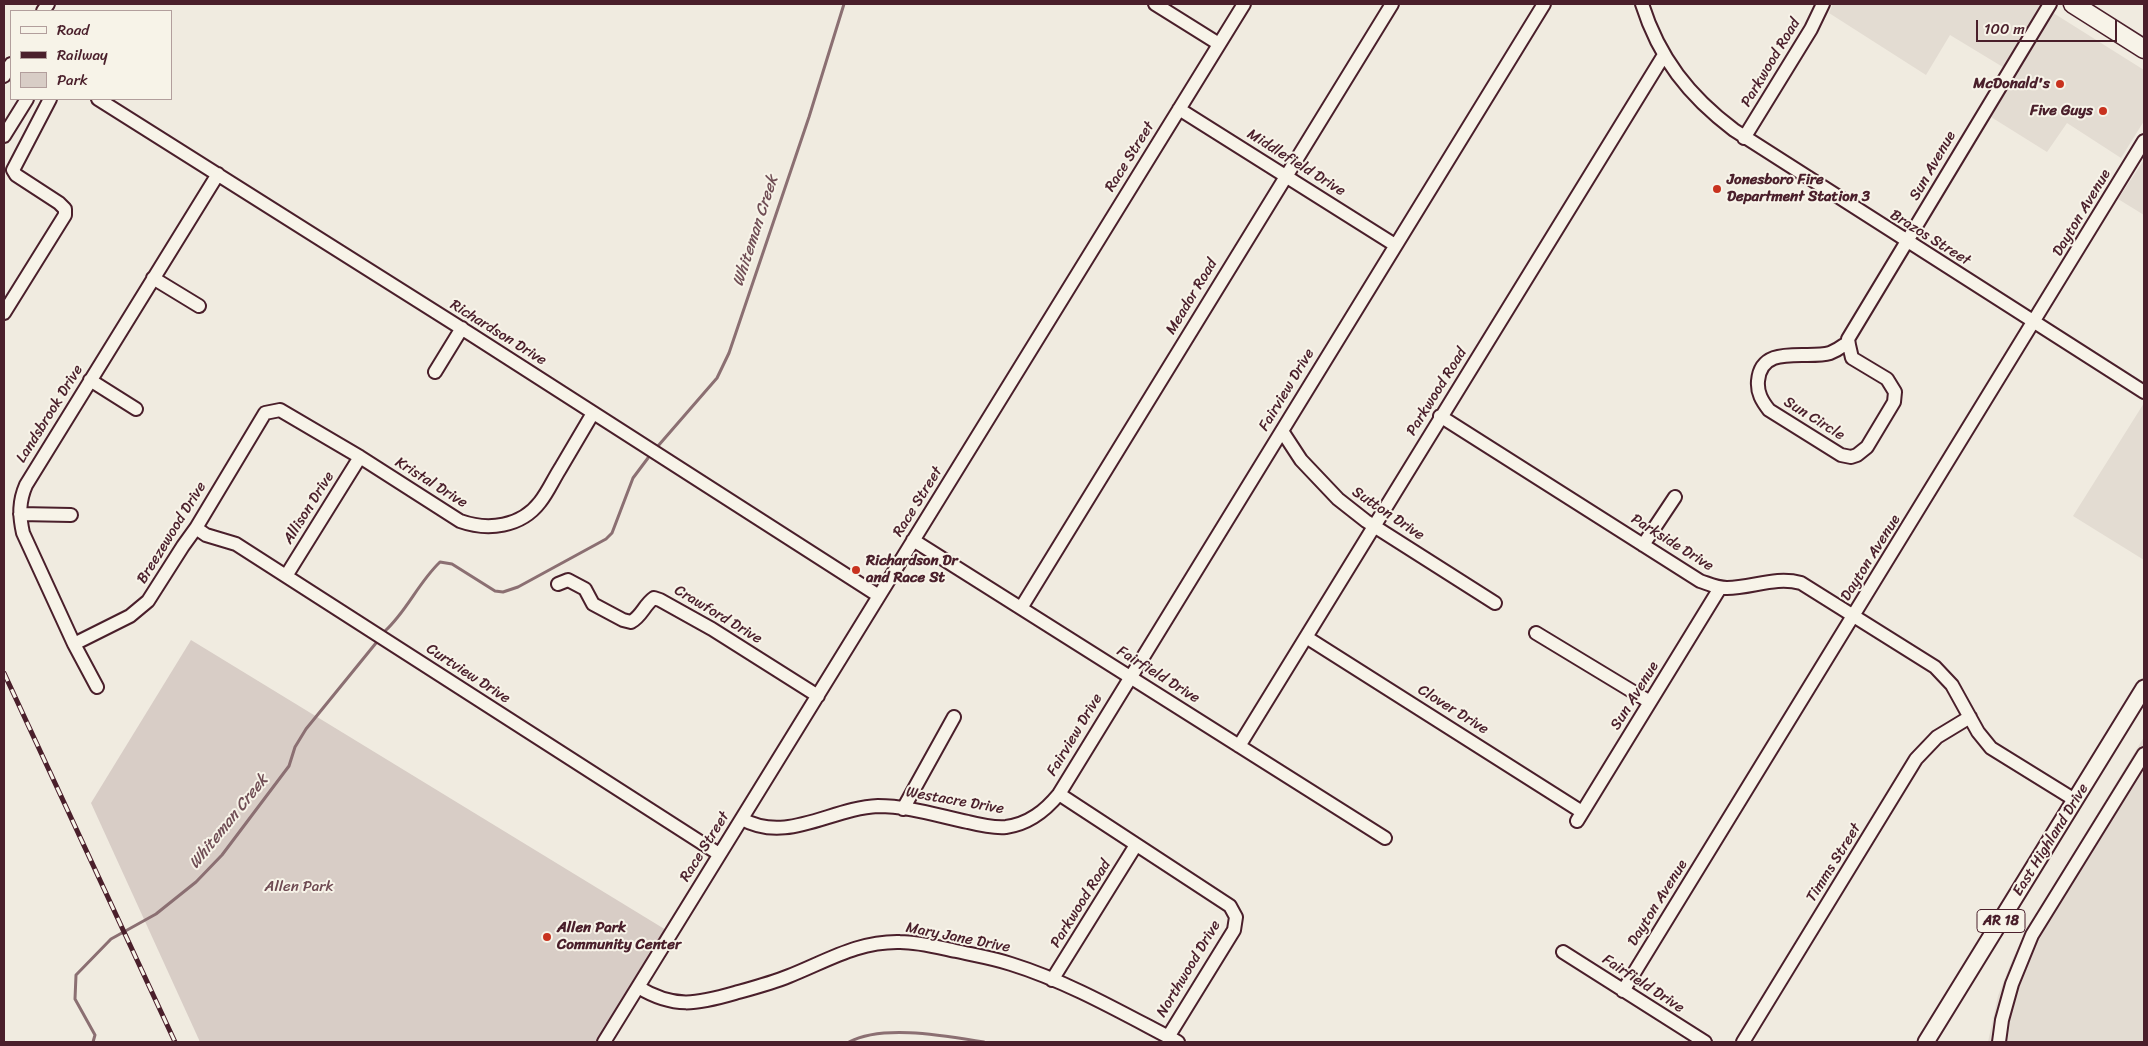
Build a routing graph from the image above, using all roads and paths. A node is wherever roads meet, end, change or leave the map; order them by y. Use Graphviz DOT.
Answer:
graph roads {
  1 [pos="1155,4"];
  2 [pos="1244,4"];
  3 [pos="1392,4"];
  4 [pos="1642,4"];
  5 [pos="1823,4"];
  6 [pos="2050,4"];
  7 [pos="2073,4"];
  8 [pos="1539,5"];
  9 [pos="1219,44"];
  10 [pos="2144,49"];
  11 [pos="1664,55"];
  12 [pos="27,100"];
  13 [pos="49,100"];
  14 [pos="100,100"];
  15 [pos="1179,109"];
  16 [pos="4,136"];
  17 [pos="1744,138"];
  18 [pos="2144,142"];
  19 [pos="218,174"];
  20 [pos="1286,175"];
  21 [pos="1907,242"];
  22 [pos="1395,245"];
  23 [pos="153,278"];
  24 [pos="199,306"];
  25 [pos="4,313"];
  26 [pos="2034,322"];
  27 [pos="462,328"];
  28 [pos="1848,346"];
  29 [pos="435,372"];
  30 [pos="90,380"];
  31 [pos="2144,391"];
  32 [pos="136,409"];
  33 [pos="271,411"];
  34 [pos="593,413"];
  35 [pos="1440,416"];
  36 [pos="1282,431"];
  37 [pos="360,458"];
  38 [pos="1675,497"];
  39 [pos="20,514"];
  40 [pos="71,515"];
  41 [pos="1374,526"];
  42 [pos="196,528"];
  43 [pos="913,540"];
  44 [pos="1643,545"];
  45 [pos="286,576"];
  46 [pos="558,584"];
  47 [pos="1720,588"];
  48 [pos="879,596"];
  49 [pos="1495,603"];
  50 [pos="1021,608"];
  51 [pos="1854,616"];
  52 [pos="1536,634"];
  53 [pos="1306,636"];
  54 [pos="74,644"];
  55 [pos="1130,677"];
  56 [pos="97,687"];
  57 [pos="2144,688"];
  58 [pos="818,696"];
  59 [pos="1650,702"];
  60 [pos="954,717"];
  61 [pos="1970,717"];
  62 [pos="1239,746"];
  63 [pos="2144,754"];
  64 [pos="1059,794"];
  65 [pos="2075,800"];
  66 [pos="903,809"];
  67 [pos="1580,816"];
  68 [pos="742,819"];
  69 [pos="1385,838"];
  70 [pos="1136,845"];
  71 [pos="720,854"];
  72 [pos="1563,952"];
  73 [pos="1052,980"];
  74 [pos="638,987"];
  75 [pos="1623,991"];
  76 [pos="1173,1040"];
  77 [pos="604,1042"];
  78 [pos="1705,1042"];
  79 [pos="1743,1042"];
  80 [pos="1926,1042"];
  81 [pos="2000,1042"];
  1 -- 9 [label="street"];
  2 -- 9 [label="street, Race Street"];
  3 -- 20 [label="street, Meador Road"];
  4 -- 11 [label="street, Brazos Street"];
  5 -- 17 [label="street, Parkwood Road"];
  6 -- 21 [label="street, Sun Avenue"];
  7 -- 10 [label="highway"];
  8 -- 22 [label="street, Fairview Drive"];
  9 -- 15 [label="street, Race Street"];
  11 -- 17 [label="street, Brazos Street"];
  11 -- 35 [label="street, Parkwood Road"];
  12 -- 16 [label="street"];
  13 -- 25 [label="street"];
  14 -- 19 [label="street, Richardson Drive"];
  15 -- 20 [label="street, Middlefield Drive"];
  15 -- 43 [label="street, Race Street"];
  17 -- 21 [label="street, Brazos Street"];
  18 -- 26 [label="street, Dayton Avenue"];
  19 -- 23 [label="street, Landsbrook Drive"];
  19 -- 27 [label="street, Richardson Drive"];
  20 -- 22 [label="street, Middlefield Drive"];
  20 -- 50 [label="street, Meador Road"];
  21 -- 26 [label="street, Brazos Street"];
  21 -- 28 [label="street, Sun Avenue"];
  22 -- 36 [label="street, Fairview Drive"];
  23 -- 24 [label="street"];
  23 -- 30 [label="street, Landsbrook Drive"];
  26 -- 31 [label="street, Brazos Street"];
  26 -- 51 [label="street, Dayton Avenue"];
  27 -- 29 [label="street"];
  27 -- 34 [label="street, Richardson Drive"];
  28 -- 28 [label="street, Sun Circle"];
  30 -- 32 [label="street"];
  30 -- 39 [label="street, Landsbrook Drive"];
  33 -- 37 [label="street, Kristal Drive"];
  33 -- 42 [label="street, Breezewood Drive"];
  34 -- 37 [label="street, Kristal Drive"];
  34 -- 48 [label="street, Richardson Drive"];
  35 -- 41 [label="street, Parkwood Road"];
  35 -- 44 [label="street, Parkside Drive"];
  36 -- 41 [label="street, Sutton Drive"];
  36 -- 55 [label="street, Fairview Drive"];
  37 -- 45 [label="street, Allison Drive"];
  38 -- 44 [label="street"];
  39 -- 40 [label="street"];
  39 -- 54 [label="street, Landsbrook Drive"];
  41 -- 49 [label="street, Sutton Drive"];
  41 -- 53 [label="street, Parkwood Road"];
  42 -- 45 [label="street, Curtview Drive"];
  42 -- 54 [label="street, Breezewood Drive"];
  43 -- 48 [label="street, Race Street"];
  43 -- 50 [label="street, Fairfield Drive"];
  44 -- 47 [label="street, Parkside Drive"];
  45 -- 71 [label="street, Curtview Drive"];
  46 -- 58 [label="street, Crawford Drive"];
  47 -- 51 [label="street, Parkside Drive"];
  47 -- 59 [label="street, Sun Avenue"];
  48 -- 58 [label="street, Race Street"];
  50 -- 55 [label="street, Fairfield Drive"];
  51 -- 61 [label="street, Parkside Drive"];
  51 -- 75 [label="street, Dayton Avenue"];
  52 -- 59 [label="street"];
  53 -- 62 [label="street, Parkwood Road"];
  53 -- 67 [label="street, Clover Drive"];
  54 -- 56 [label="street, Landsbrook Drive"];
  55 -- 62 [label="street, Fairfield Drive"];
  55 -- 64 [label="street, Fairview Drive"];
  57 -- 65 [label="main road, East Highland Drive / AR 18"];
  58 -- 68 [label="street, Race Street"];
  59 -- 67 [label="street, Sun Avenue"];
  60 -- 66 [label="street"];
  61 -- 65 [label="street, Parkside Drive"];
  61 -- 79 [label="street, Timms Street"];
  62 -- 69 [label="street, Fairfield Drive"];
  63 -- 81 [label="street"];
  64 -- 66 [label="street, Westacre Drive"];
  64 -- 70 [label="street"];
  65 -- 80 [label="main road, East Highland Drive / AR 18"];
  66 -- 68 [label="street, Westacre Drive"];
  68 -- 71 [label="street, Race Street"];
  70 -- 73 [label="street, Parkwood Road"];
  70 -- 76 [label="street, Northwood Drive"];
  71 -- 74 [label="street, Race Street"];
  72 -- 75 [label="street, Fairfield Drive"];
  73 -- 74 [label="street, Mary Jane Drive"];
  73 -- 76 [label="street, Mary Jane Drive"];
  74 -- 77 [label="street, Race Street"];
  75 -- 78 [label="street, Fairfield Drive"];
}
